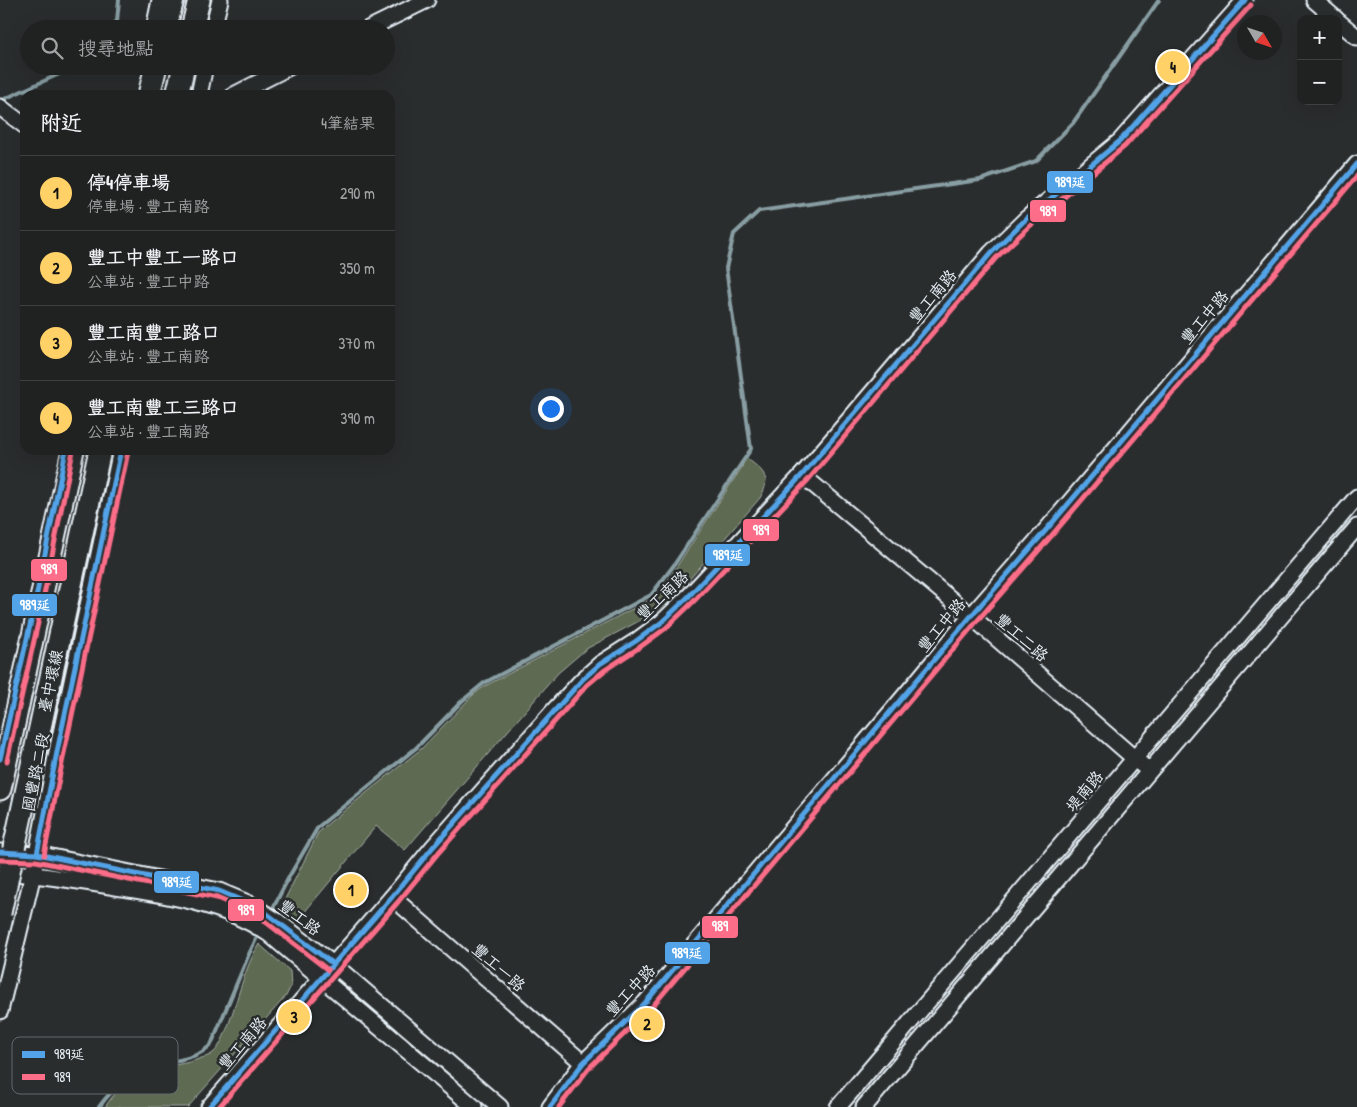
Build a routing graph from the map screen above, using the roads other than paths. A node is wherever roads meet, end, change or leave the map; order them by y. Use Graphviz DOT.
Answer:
graph roads {
  1 [pos="160,0"];
  2 [pos="173,0"];
  3 [pos="199,0"];
  4 [pos="220,0"];
  5 [pos="427,0"];
  6 [pos="1244,0"];
  7 [pos="1314,0"];
  8 [pos="1331,15"];
  9 [pos="156,20"];
  10 [pos="168,20"];
  11 [pos="194,20"];
  12 [pos="215,20"];
  13 [pos="386,20"];
  14 [pos="1342,24"];
  15 [pos="1357,38"];
  16 [pos="143,75"];
  17 [pos="154,75"];
  18 [pos="182,75"];
  19 [pos="203,75"];
  20 [pos="273,75"];
  21 [pos="140,90"];
  22 [pos="150,90"];
  23 [pos="178,90"];
  24 [pos="200,90"];
  25 [pos="244,90"];
  26 [pos="2,112"];
  27 [pos="20,123"];
  28 [pos="1357,164"];
  29 [pos="65,455"];
  30 [pos="72,455"];
  31 [pos="99,455"];
  32 [pos="120,455"];
  33 [pos="802,474"];
  34 [pos="1357,497"];
  35 [pos="1357,527"];
  36 [pos="971,616"];
  37 [pos="0,759"];
  38 [pos="1134,759"];
  39 [pos="1149,771"];
  40 [pos="0,789"];
  41 [pos="0,852"];
  42 [pos="37,854"];
  43 [pos="0,872"];
  44 [pos="33,874"];
  45 [pos="392,898"];
  46 [pos="0,913"];
  47 [pos="268,924"];
  48 [pos="333,964"];
  49 [pos="322,978"];
  50 [pos="0,1011"];
  51 [pos="583,1063"];
  52 [pos="209,1107"];
  53 [pos="474,1107"];
  54 [pos="500,1107"];
  55 [pos="550,1107"];
  56 [pos="838,1107"];
  57 [pos="864,1107"];
  1 -- 9 [label="street"];
  2 -- 10 [label="highway"];
  3 -- 11 [label="highway"];
  4 -- 12 [label="street"];
  5 -- 13 [label="street"];
  6 -- 33 [label="street, 豐工南路"];
  7 -- 8 [label="street"];
  14 -- 15 [label="street"];
  16 -- 21 [label="street"];
  17 -- 22 [label="highway"];
  18 -- 23 [label="highway"];
  19 -- 24 [label="street"];
  20 -- 25 [label="street"];
  26 -- 27 [label="street"];
  28 -- 36 [label="street, 豐工中路"];
  29 -- 37 [label="street"];
  30 -- 40 [label="highway, 臺中環線"];
  31 -- 46 [label="highway, 臺中環線, bridge"];
  32 -- 42 [label="street, 國豐路二段"];
  33 -- 36 [label="street, 豐工二路"];
  33 -- 45 [label="street, 豐工南路"];
  34 -- 38 [label="street, 堤南路"];
  35 -- 39 [label="street"];
  36 -- 38 [label="street, 豐工二路"];
  36 -- 51 [label="street, 豐工中路"];
  38 -- 39 [label="street, 豐工二路"];
  38 -- 56 [label="street, 堤南路"];
  39 -- 57 [label="street"];
  41 -- 42 [label="street, 豐工路"];
  42 -- 44 [label="street, 國豐路二段"];
  42 -- 47 [label="street, 豐工路"];
  43 -- 44 [label="street, 豐工路"];
  44 -- 47 [label="street, 豐工路"];
  44 -- 50 [label="street, 國豐路二段"];
  45 -- 48 [label="street, 豐工南路"];
  45 -- 51 [label="street, 豐工一路"];
  47 -- 48 [label="street, 豐工路"];
  47 -- 49 [label="street, 豐工路"];
  48 -- 49 [label="street, 豐工南路"];
  48 -- 54 [label="street, 豐工路"];
  49 -- 52 [label="street, 豐工南路"];
  49 -- 53 [label="street, 豐工路"];
  51 -- 55 [label="street, 豐工中路"];
}
